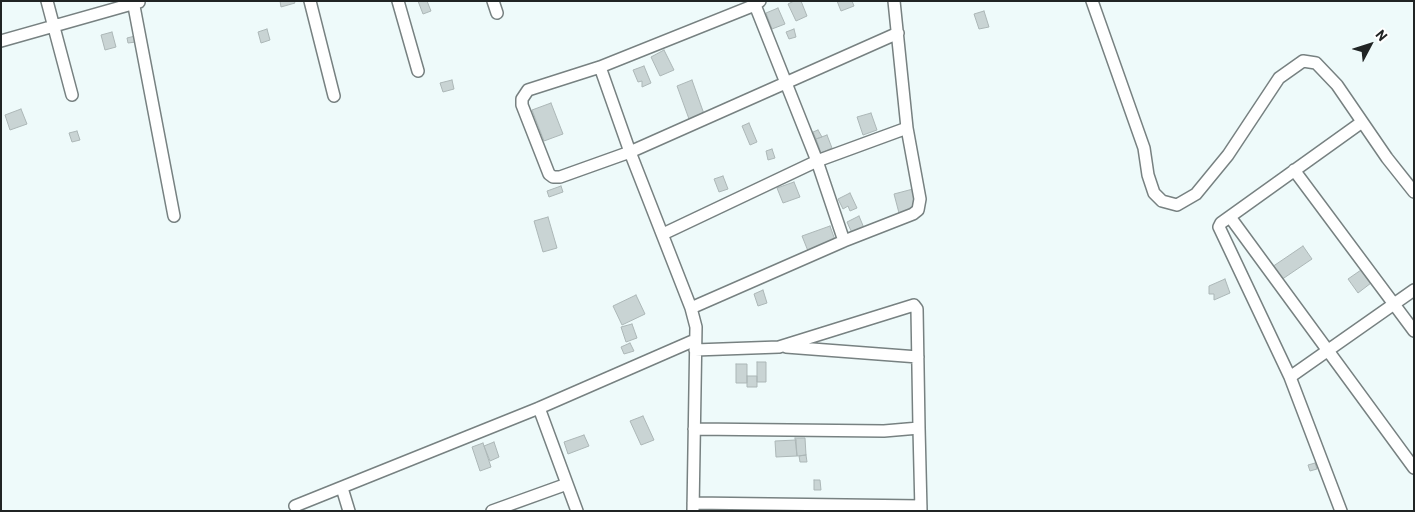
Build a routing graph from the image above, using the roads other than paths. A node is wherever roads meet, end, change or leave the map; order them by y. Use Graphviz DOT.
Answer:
graph roads {
  1 [pos="47,1"];
  2 [pos="310,1"];
  3 [pos="398,1"];
  4 [pos="493,1"];
  5 [pos="894,1"];
  6 [pos="1092,1"];
  7 [pos="136,2"];
  8 [pos="758,3"];
  9 [pos="497,13"];
  10 [pos="54,25"];
  11 [pos="898,33"];
  12 [pos="1,41"];
  13 [pos="600,67"];
  14 [pos="418,71"];
  15 [pos="786,84"];
  16 [pos="72,95"];
  17 [pos="334,96"];
  18 [pos="1362,122"];
  19 [pos="907,128"];
  20 [pos="630,152"];
  21 [pos="817,161"];
  22 [pos="1294,170"];
  23 [pos="1414,192"];
  24 [pos="174,216"];
  25 [pos="1230,216"];
  26 [pos="663,234"];
  27 [pos="844,241"];
  28 [pos="1414,290"];
  29 [pos="1394,304"];
  30 [pos="691,308"];
  31 [pos="1414,331"];
  32 [pos="695,345"];
  33 [pos="779,347"];
  34 [pos="1328,350"];
  35 [pos="918,357"];
  36 [pos="1290,377"];
  37 [pos="538,408"];
  38 [pos="919,428"];
  39 [pos="694,430"];
  40 [pos="1414,468"];
  41 [pos="567,484"];
  42 [pos="342,488"];
  43 [pos="295,506"];
  44 [pos="693,507"];
  45 [pos="921,508"];
  46 [pos="348,511"];
  47 [pos="492,511"];
  48 [pos="577,511"];
  49 [pos="1341,511"];
  1 -- 10 [label="street"];
  2 -- 17 [label="street"];
  3 -- 14 [label="street"];
  4 -- 9 [label="street"];
  5 -- 11 [label="street"];
  6 -- 18 [label="street"];
  7 -- 10 [label="street"];
  7 -- 24 [label="street"];
  8 -- 13 [label="street"];
  8 -- 15 [label="street"];
  10 -- 12 [label="street"];
  10 -- 16 [label="street"];
  11 -- 15 [label="street"];
  11 -- 19 [label="street"];
  13 -- 20 [label="street"];
  13 -- 20 [label="street"];
  15 -- 20 [label="street"];
  15 -- 21 [label="street"];
  18 -- 22 [label="street"];
  18 -- 23 [label="street"];
  19 -- 21 [label="street"];
  19 -- 27 [label="street"];
  20 -- 26 [label="street"];
  21 -- 26 [label="street"];
  21 -- 27 [label="street"];
  22 -- 25 [label="street"];
  22 -- 29 [label="street"];
  25 -- 34 [label="street"];
  25 -- 36 [label="street"];
  26 -- 30 [label="street"];
  27 -- 30 [label="street"];
  28 -- 29 [label="street"];
  29 -- 31 [label="street"];
  29 -- 34 [label="street"];
  30 -- 32 [label="street"];
  32 -- 33 [label="street"];
  32 -- 37 [label="street"];
  32 -- 39 [label="street"];
  33 -- 35 [label="street"];
  33 -- 35 [label="street"];
  34 -- 36 [label="street"];
  34 -- 40 [label="street"];
  35 -- 38 [label="street"];
  36 -- 49 [label="street"];
  37 -- 41 [label="street"];
  37 -- 42 [label="street"];
  38 -- 39 [label="street"];
  38 -- 45 [label="street"];
  39 -- 44 [label="street"];
  41 -- 47 [label="street"];
  41 -- 48 [label="street"];
  42 -- 43 [label="street"];
  42 -- 46 [label="street"];
  44 -- 45 [label="street"];
}
